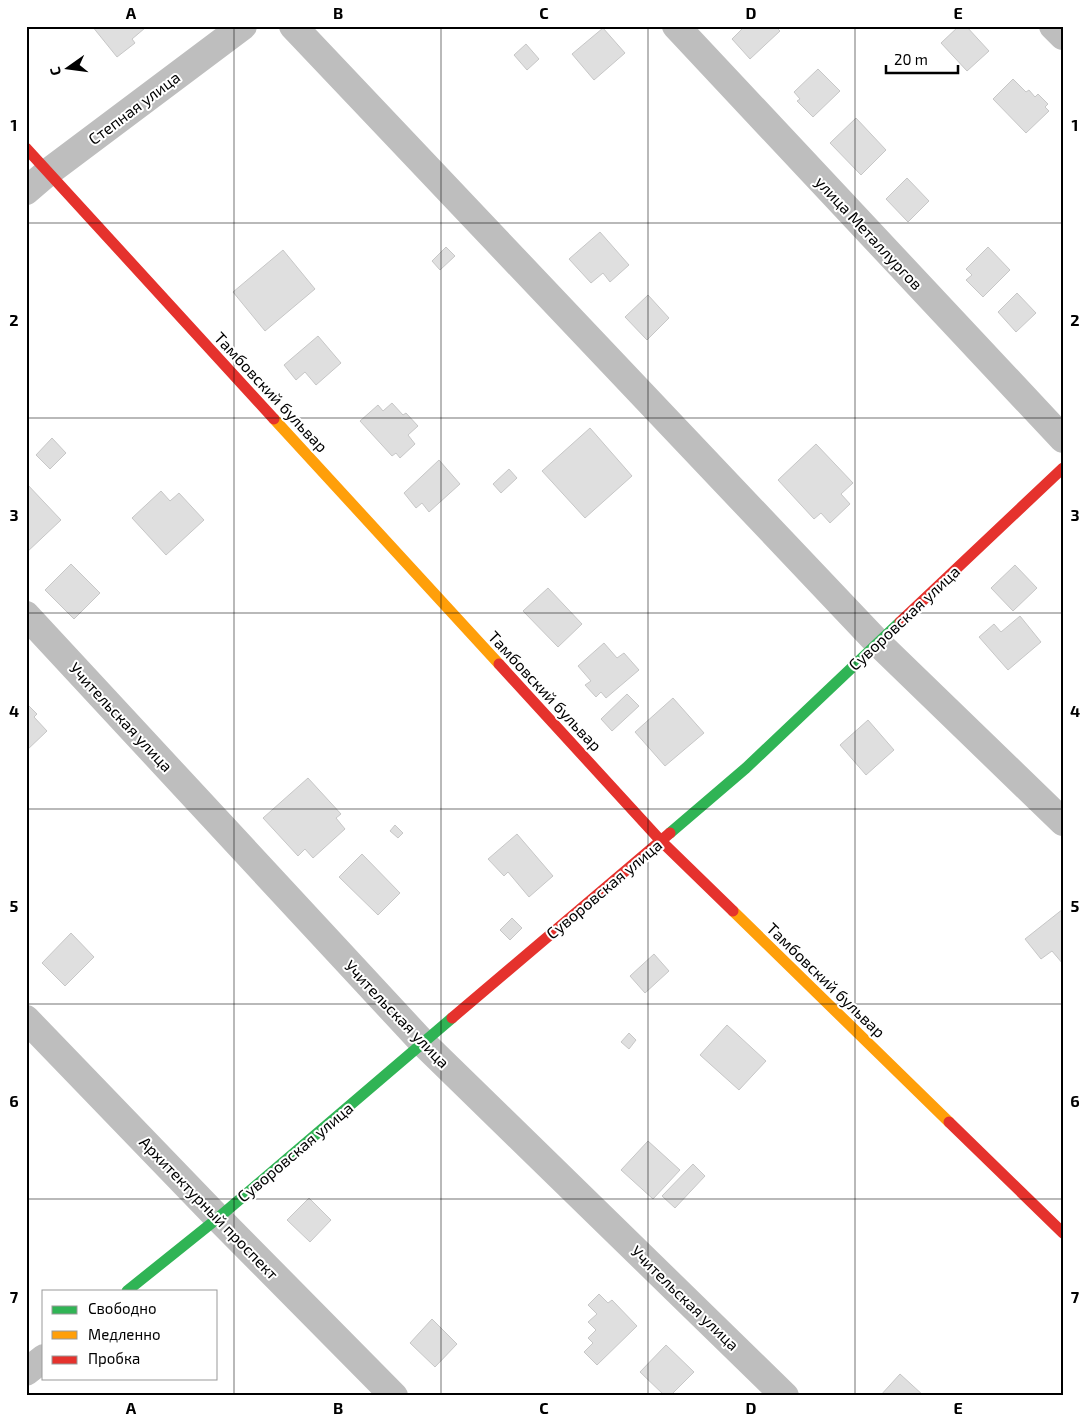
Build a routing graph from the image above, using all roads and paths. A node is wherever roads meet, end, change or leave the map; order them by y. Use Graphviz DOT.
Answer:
graph roads {
  1 [pos="243,26"];
  2 [pos="293,26"];
  3 [pos="676,26"];
  4 [pos="1053,26"];
  5 [pos="1063,36"];
  6 [pos="26,148"];
  7 [pos="47,173"];
  8 [pos="26,192"];
  9 [pos="1063,439"];
  10 [pos="1063,468"];
  11 [pos="26,615"];
  12 [pos="878,643"];
  13 [pos="1063,822"];
  14 [pos="660,841"];
  15 [pos="26,1019"];
  16 [pos="423,1043"];
  17 [pos="218,1218"];
  18 [pos="1063,1233"];
  19 [pos="128,1290"];
  20 [pos="42,1360"];
  21 [pos="26,1372"];
  22 [pos="394,1396"];
  23 [pos="785,1396"];
  1 -- 7 [label="street, Степная улица"];
  2 -- 12 [label="street"];
  3 -- 9 [label="street, улица Металлургов"];
  4 -- 5 [label="street"];
  6 -- 7 [label="street, Тамбовский бульвар"];
  7 -- 8 [label="street, Степная улица"];
  7 -- 14 [label="street, Тамбовский бульвар"];
  10 -- 12 [label="street, Суворовская улица"];
  11 -- 16 [label="street, Учительская улица"];
  12 -- 13 [label="street"];
  12 -- 14 [label="street, Суворовская улица"];
  14 -- 16 [label="street, Суворовская улица"];
  14 -- 18 [label="street, Тамбовский бульвар"];
  15 -- 17 [label="street, Архитектурный проспект"];
  16 -- 17 [label="street, Суворовская улица"];
  16 -- 23 [label="street, Учительская улица"];
  17 -- 19 [label="street, Суворовская улица"];
  17 -- 22 [label="street, Архитектурный проспект"];
  20 -- 21 [label="street"];
}
